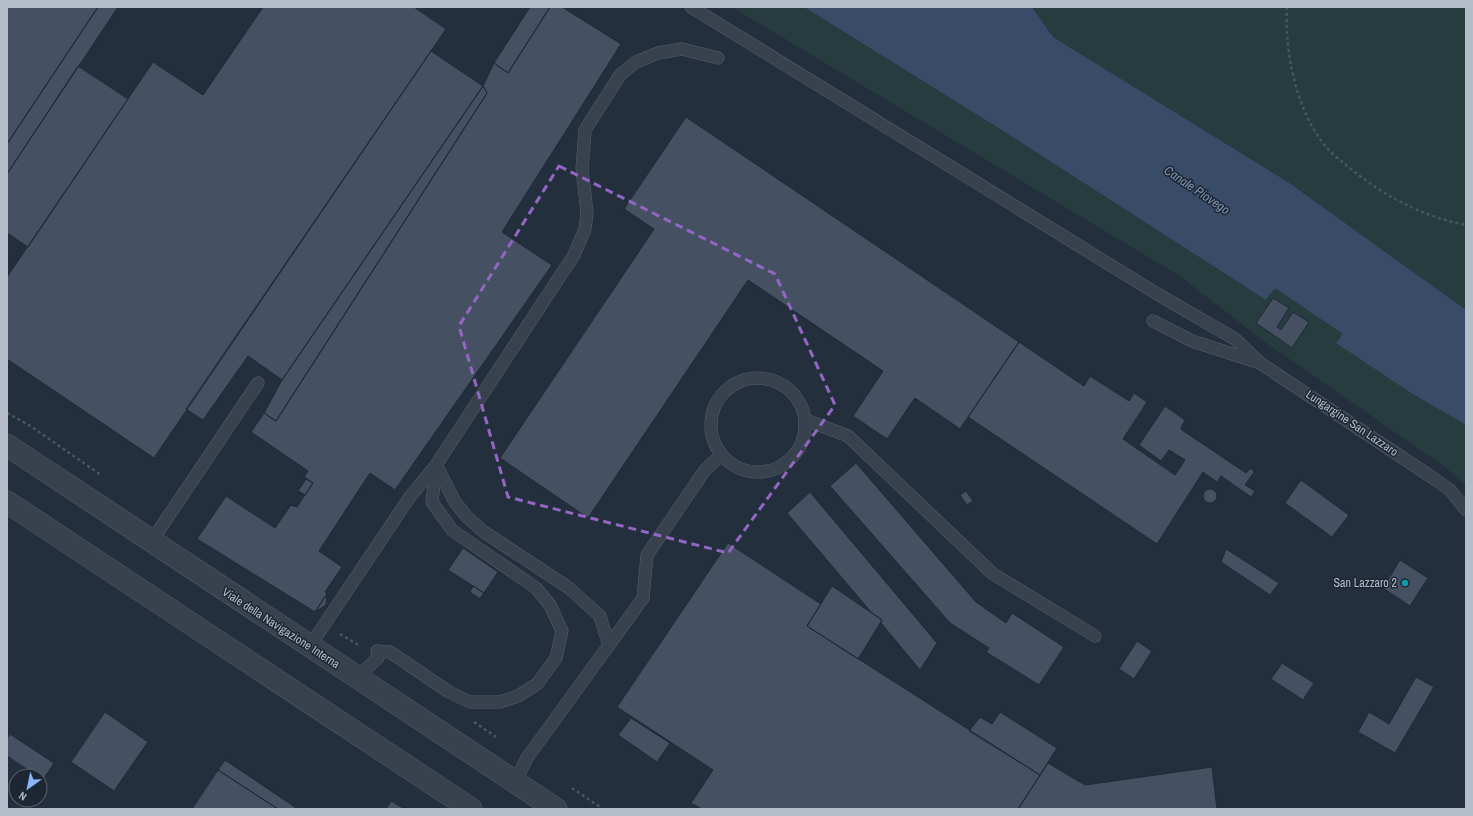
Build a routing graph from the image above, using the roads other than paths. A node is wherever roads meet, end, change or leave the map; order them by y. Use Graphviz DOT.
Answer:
graph roads {
  1 [pos="691,7"];
  2 [pos="718,58"];
  3 [pos="1153,321"];
  4 [pos="1260,363"];
  5 [pos="258,383"];
  6 [pos="806,420"];
  7 [pos="7,445"];
  8 [pos="722,455"];
  9 [pos="436,465"];
  10 [pos="7,502"];
  11 [pos="1466,510"];
  12 [pos="151,542"];
  13 [pos="1095,636"];
  14 [pos="310,646"];
  15 [pos="609,646"];
  16 [pos="357,678"];
  17 [pos="515,782"];
  18 [pos="471,809"];
  19 [pos="556,809"];
  1 -- 4 [label="lane, Lungargine San Lazzaro"];
  2 -- 9 [label="lane"];
  3 -- 4 [label="lane"];
  4 -- 11 [label="lane, Lungargine San Lazzaro"];
  5 -- 12 [label="lane"];
  6 -- 8 [label="lane"];
  6 -- 8 [label="lane"];
  6 -- 13 [label="lane"];
  7 -- 12 [label="street, Viale della Navigazione Interna"];
  8 -- 15 [label="lane"];
  9 -- 14 [label="lane"];
  9 -- 15 [label="lane"];
  9 -- 16 [label="lane"];
  10 -- 18 [label="street"];
  12 -- 14 [label="street, Viale della Navigazione Interna"];
  14 -- 16 [label="street, Viale della Navigazione Interna"];
  15 -- 17 [label="lane"];
  16 -- 17 [label="street, Viale della Navigazione Interna"];
  17 -- 19 [label="street, Viale della Navigazione Interna"];
}
